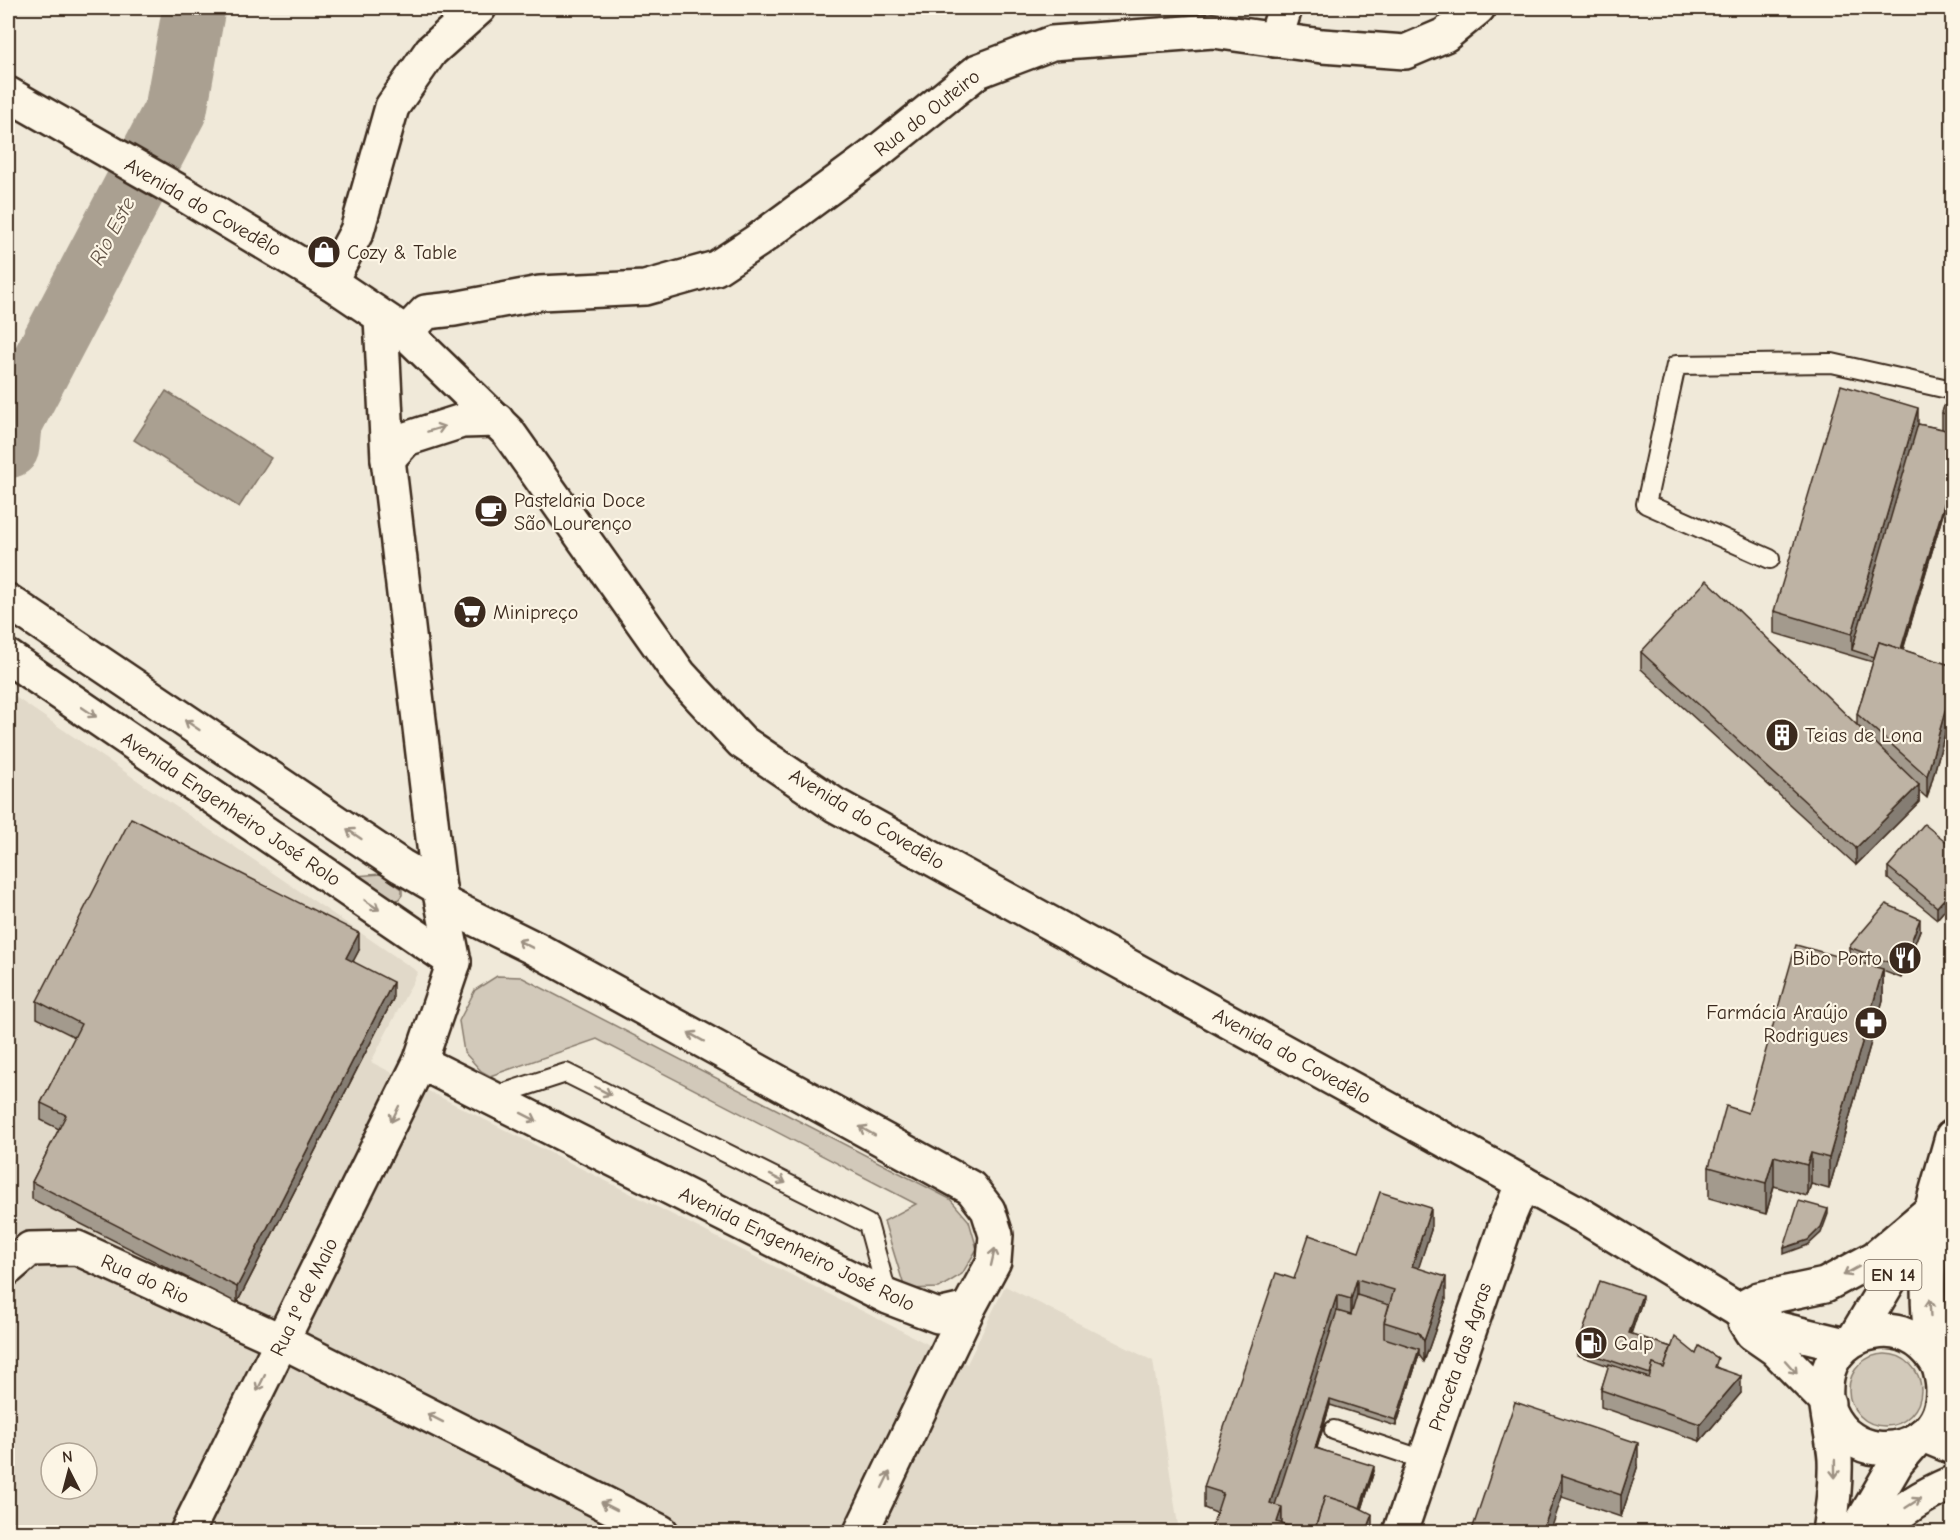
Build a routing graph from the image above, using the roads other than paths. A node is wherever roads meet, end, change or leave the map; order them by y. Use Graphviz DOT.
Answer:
graph roads {
  1 [pos="479,8"];
  2 [pos="1285,8"];
  3 [pos="1478,8"];
  4 [pos="1275,40"];
  5 [pos="8,94"];
  6 [pos="330,282"];
  7 [pos="394,325"];
  8 [pos="1953,390"];
  9 [pos="497,420"];
  10 [pos="388,459"];
  11 [pos="1770,560"];
  12 [pos="8,601"];
  13 [pos="8,657"];
  14 [pos="441,895"];
  15 [pos="454,962"];
  16 [pos="420,1062"];
  17 [pos="490,1098"];
  18 [pos="1953,1137"];
  19 [pos="1523,1183"];
  20 [pos="1931,1211"];
  21 [pos="8,1268"];
  22 [pos="888,1297"];
  23 [pos="968,1310"];
  24 [pos="1738,1310"];
  25 [pos="282,1341"];
  26 [pos="1850,1342"];
  27 [pos="1945,1375"];
  28 [pos="1828,1407"];
  29 [pos="1334,1430"];
  30 [pos="1931,1441"];
  31 [pos="1424,1460"];
  32 [pos="1953,1483"];
  33 [pos="187,1533"];
  34 [pos="661,1533"];
  35 [pos="861,1533"];
  36 [pos="1400,1533"];
  37 [pos="1829,1533"];
  38 [pos="1857,1533"];
  39 [pos="1880,1533"];
  1 -- 6 [label="street"];
  2 -- 4 [label="street"];
  3 -- 4 [label="street, Rua do Outeiro"];
  4 -- 7 [label="street, Rua do Outeiro"];
  5 -- 6 [label="street, Avenida do Covedêlo"];
  6 -- 7 [label="street, Avenida do Covedêlo"];
  7 -- 9 [label="street, Avenida do Covedêlo"];
  7 -- 10 [label="street"];
  8 -- 11 [label="lane"];
  10 -- 9 [label="street, one-way"];
  9 -- 19 [label="street, Avenida do Covedêlo"];
  10 -- 14 [label="street"];
  14 -- 12 [label="street, one-way"];
  13 -- 15 [label="street, Avenida Engenheiro José Rolo, one-way"];
  14 -- 15 [label="street"];
  23 -- 14 [label="street, one-way"];
  15 -- 16 [label="street"];
  16 -- 17 [label="street, Avenida Engenheiro José Rolo"];
  16 -- 25 [label="street, Rua 1º de Maio, one-way"];
  17 -- 22 [label="street, Avenida Engenheiro José Rolo, one-way"];
  17 -- 22 [label="lane, one-way"];
  18 -- 20 [label="street, EN 14"];
  19 -- 24 [label="street, Avenida do Covedêlo"];
  19 -- 31 [label="street, Praceta das Agras"];
  20 -- 24 [label="street, one-way"];
  20 -- 26 [label="street, EN 14"];
  27 -- 20 [label="street, EN 14, one-way"];
  21 -- 25 [label="street, Rua do Rio"];
  22 -- 23 [label="street, Avenida Engenheiro José Rolo"];
  35 -- 23 [label="street, one-way"];
  24 -- 26 [label="street, Avenida do Covedêlo"];
  24 -- 28 [label="street, one-way"];
  25 -- 33 [label="street, Rua 1º de Maio, one-way"];
  34 -- 25 [label="street, Rua do Rio, one-way"];
  26 -- 27 [label="street"];
  26 -- 28 [label="street, EN 14"];
  27 -- 30 [label="street, EN 14"];
  28 -- 30 [label="street"];
  28 -- 37 [label="street, EN 14, one-way"];
  29 -- 31 [label="lane"];
  30 -- 38 [label="street, EN 14"];
  31 -- 36 [label="street, Praceta das Agras"];
  39 -- 32 [label="street, one-way"];
}
